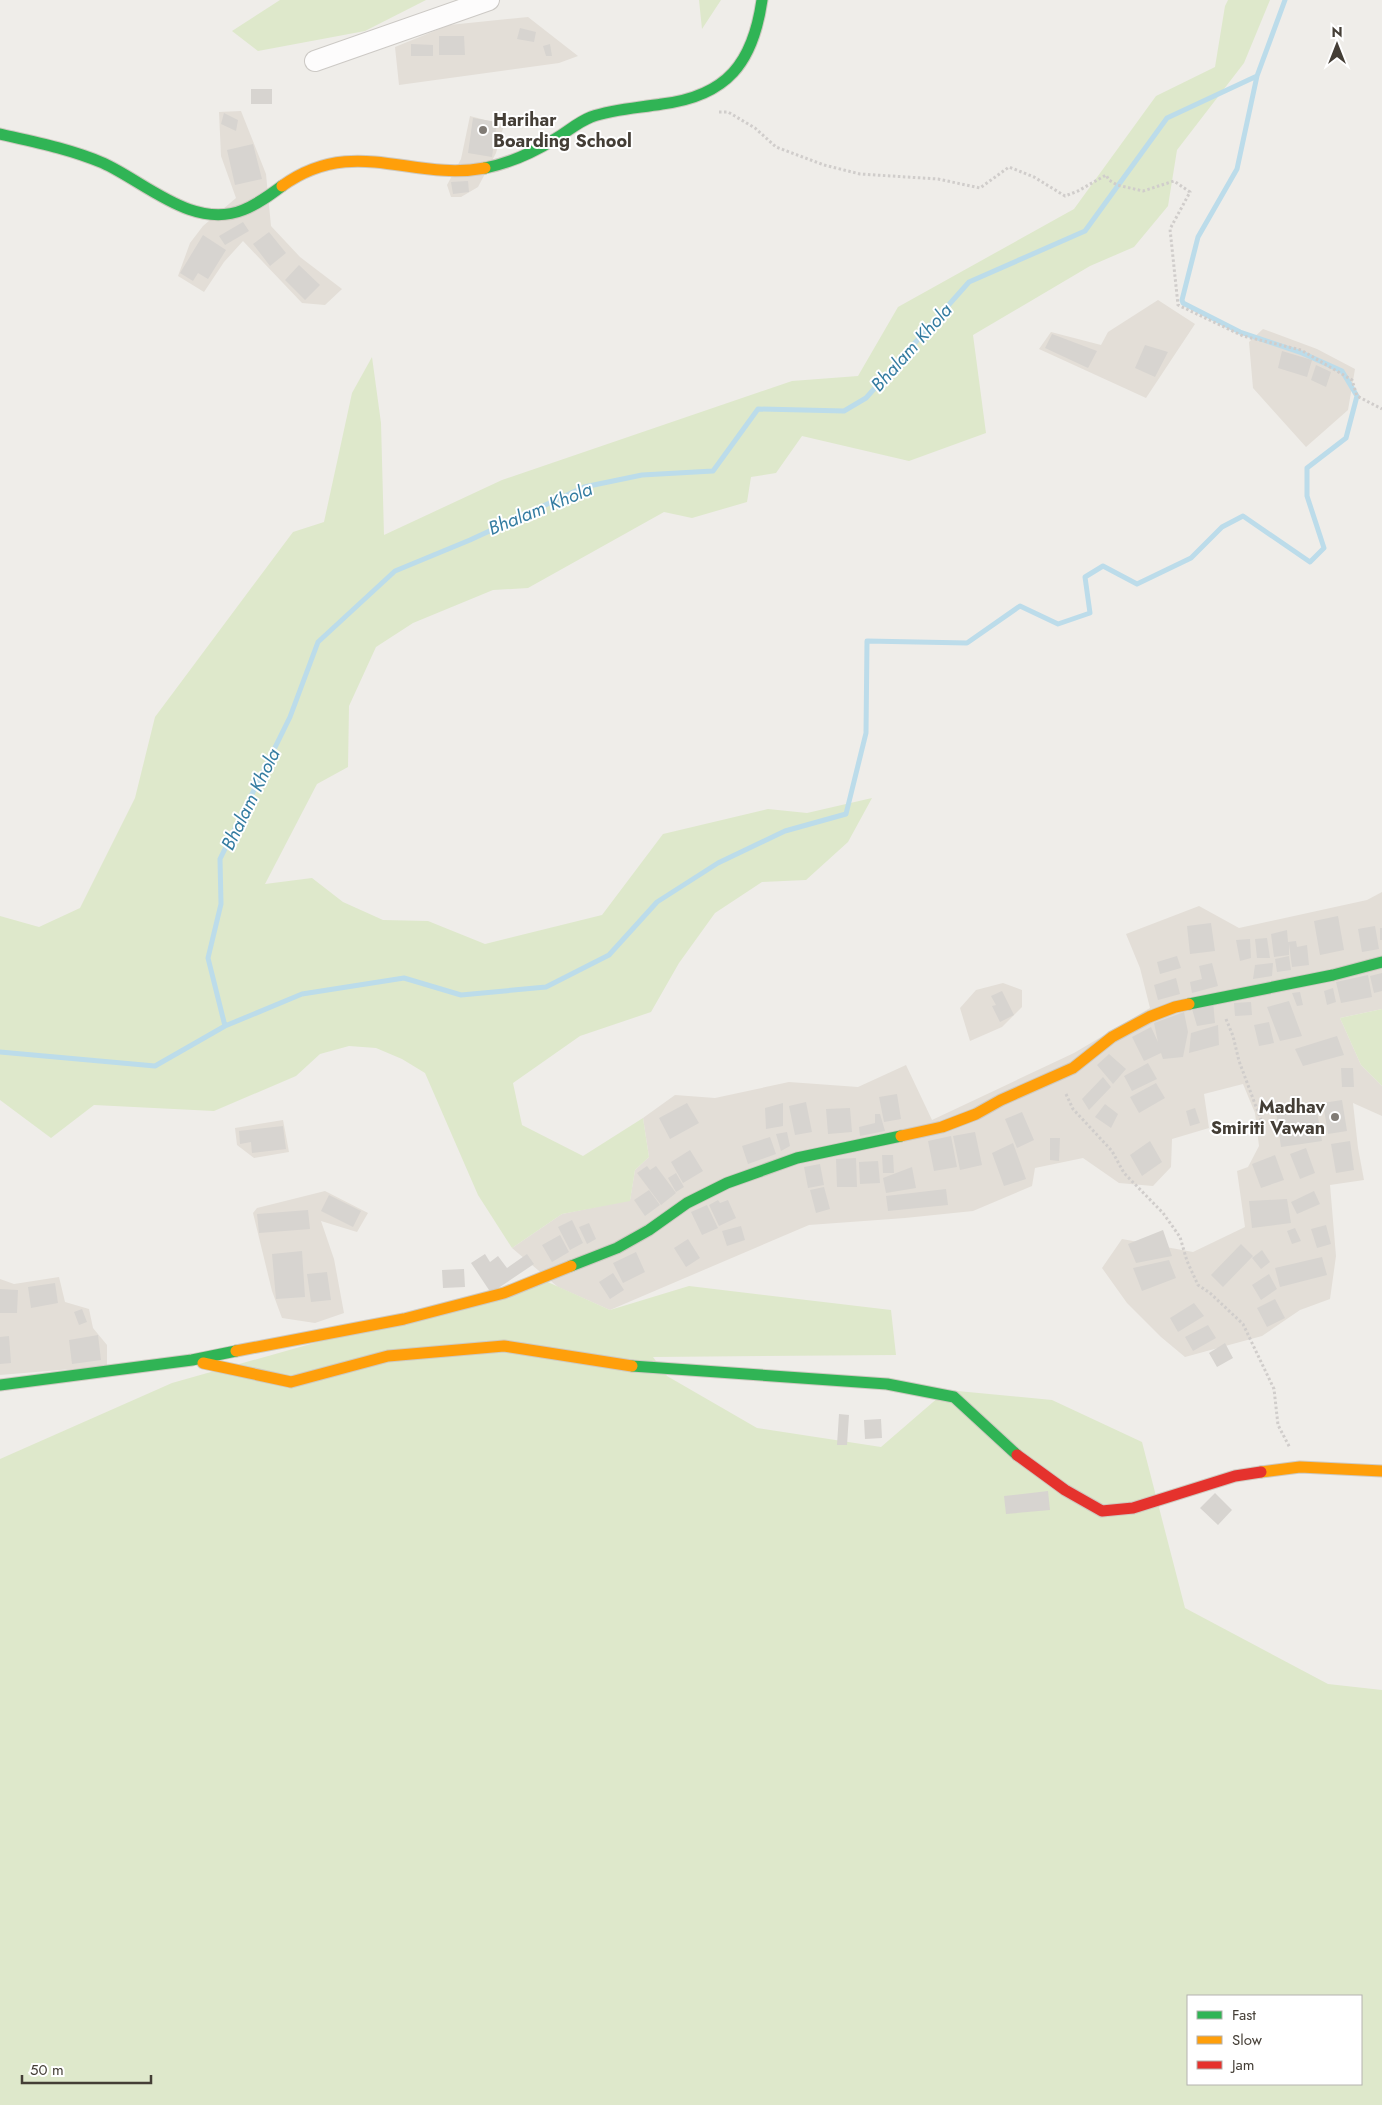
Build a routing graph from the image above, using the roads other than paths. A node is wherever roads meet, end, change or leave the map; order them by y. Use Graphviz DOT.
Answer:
graph roads {
  1 [pos="489,0"];
  2 [pos="762,0"];
  3 [pos="315,61"];
  4 [pos="0,134"];
  5 [pos="1382,962"];
  6 [pos="192,1360"];
  7 [pos="0,1385"];
  8 [pos="1382,1471"];
  1 -- 3 [label="street"];
  2 -- 4 [label="main road"];
  5 -- 6 [label="main road"];
  6 -- 7 [label="main road"];
  6 -- 8 [label="main road"];
}
